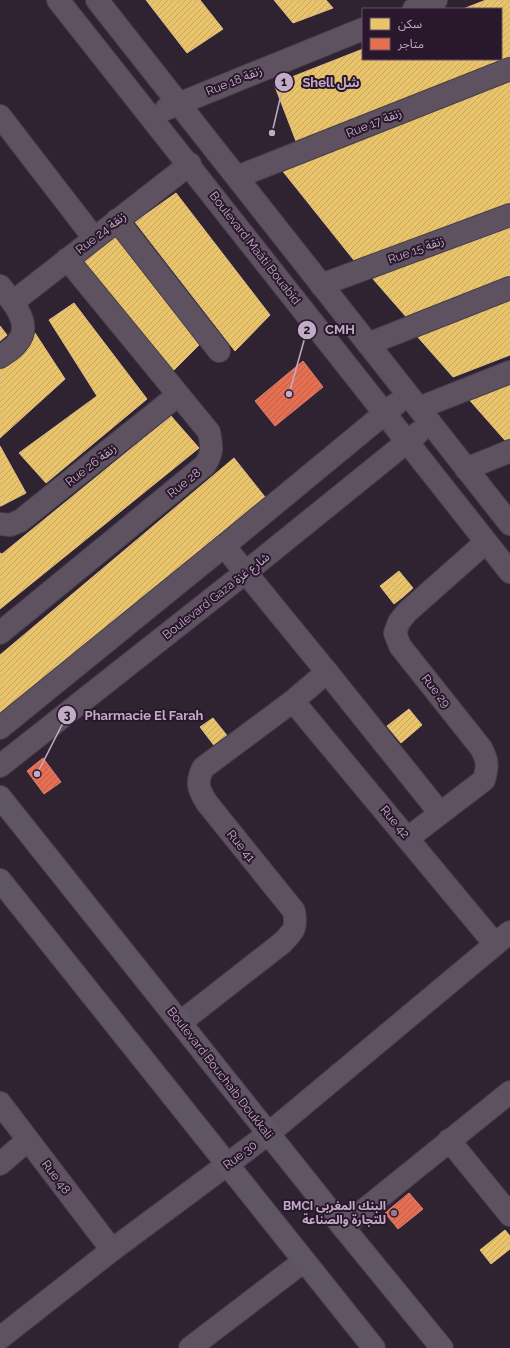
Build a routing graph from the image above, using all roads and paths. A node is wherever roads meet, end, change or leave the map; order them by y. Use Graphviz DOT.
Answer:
graph roads {
  1 [pos="58,0"];
  2 [pos="97,0"];
  3 [pos="362,30"];
  4 [pos="510,69"];
  5 [pos="179,104"];
  6 [pos="0,116"];
  7 [pos="150,116"];
  8 [pos="190,164"];
  9 [pos="238,177"];
  10 [pos="510,215"];
  11 [pos="116,220"];
  12 [pos="94,238"];
  13 [pos="68,259"];
  14 [pos="321,285"];
  15 [pos="510,288"];
  16 [pos="6,294"];
  17 [pos="368,344"];
  18 [pos="219,351"];
  19 [pos="0,357"];
  20 [pos="510,372"];
  21 [pos="178,396"];
  22 [pos="419,409"];
  23 [pos="385,413"];
  24 [pos="408,442"];
  25 [pos="510,451"];
  26 [pos="466,469"];
  27 [pos="0,524"];
  28 [pos="510,524"];
  29 [pos="486,542"];
  30 [pos="224,546"];
  31 [pos="246,572"];
  32 [pos="510,572"];
  33 [pos="0,633"];
  34 [pos="327,672"];
  35 [pos="293,701"];
  36 [pos="0,728"];
  37 [pos="0,766"];
  38 [pos="0,796"];
  39 [pos="440,813"];
  40 [pos="408,838"];
  41 [pos="0,880"];
  42 [pos="503,938"];
  43 [pos="181,1022"];
  44 [pos="510,1092"];
  45 [pos="0,1104"];
  46 [pos="268,1134"];
  47 [pos="28,1140"];
  48 [pos="449,1140"];
  49 [pos="0,1164"];
  50 [pos="227,1166"];
  51 [pos="510,1215"];
  52 [pos="343,1227"];
  53 [pos="112,1250"];
  54 [pos="304,1261"];
  55 [pos="0,1338"];
  56 [pos="213,1341"];
  57 [pos="190,1348"];
  58 [pos="374,1348"];
  59 [pos="442,1348"];
  1 -- 7 [label="street, Boulevard Maâti Bouabid"];
  2 -- 5 [label="street"];
  3 -- 5 [label="street, Rue 18 زنقة"];
  4 -- 9 [label="street, Rue 17 زنقة"];
  5 -- 7 [label="street, Rue 18 زنقة"];
  5 -- 9 [label="street"];
  6 -- 12 [label="street"];
  7 -- 8 [label="street, Boulevard Maâti Bouabid"];
  8 -- 11 [label="street, Rue 24 زنقة"];
  8 -- 23 [label="street, Boulevard Maâti Bouabid"];
  9 -- 14 [label="street"];
  10 -- 14 [label="street, Rue 15 زنقة"];
  11 -- 12 [label="street, Rue 24 زنقة"];
  11 -- 18 [label="street"];
  12 -- 13 [label="street, Rue 24 زنقة"];
  13 -- 16 [label="street, Rue 24 زنقة"];
  13 -- 21 [label="street, Rue 28"];
  14 -- 17 [label="street"];
  15 -- 17 [label="street"];
  16 -- 19 [label="street"];
  17 -- 22 [label="street"];
  20 -- 22 [label="street"];
  21 -- 27 [label="street, Rue 26 زنقة"];
  21 -- 33 [label="street, Rue 28"];
  22 -- 23 [label="street"];
  22 -- 24 [label="street, Boulevard Gaza شارع غزة"];
  22 -- 26 [label="street"];
  23 -- 24 [label="street, Boulevard Maâti Bouabid"];
  23 -- 30 [label="street"];
  24 -- 29 [label="street, Boulevard Maâti Bouabid"];
  24 -- 31 [label="street, Boulevard Gaza شارع غزة"];
  25 -- 26 [label="street"];
  26 -- 28 [label="street"];
  29 -- 32 [label="street, Boulevard Maâti Bouabid"];
  29 -- 39 [label="street, Rue 29"];
  30 -- 31 [label="street"];
  30 -- 36 [label="street"];
  31 -- 34 [label="street"];
  31 -- 37 [label="street, Boulevard Gaza شارع غزة"];
  34 -- 35 [label="street, Rue 41"];
  34 -- 39 [label="street"];
  35 -- 40 [label="street, Rue 42"];
  35 -- 43 [label="street, Rue 41"];
  38 -- 43 [label="main road, Boulevard Bouchaib Doukkali"];
  39 -- 40 [label="street, Rue 29"];
  40 -- 42 [label="street, Rue 42"];
  41 -- 50 [label="main road"];
  42 -- 46 [label="street, Rue 30"];
  43 -- 46 [label="main road, Boulevard Bouchaib Doukkali"];
  44 -- 48 [label="street"];
  45 -- 47 [label="street, Rue 48"];
  46 -- 50 [label="street, Rue 30"];
  46 -- 52 [label="main road, Boulevard Bouchaib Doukkali"];
  47 -- 49 [label="street"];
  47 -- 53 [label="street, Rue 48"];
  48 -- 51 [label="street"];
  48 -- 52 [label="street"];
  50 -- 53 [label="street, Rue 30"];
  50 -- 54 [label="main road"];
  52 -- 59 [label="main road, Boulevard Bouchaib Doukkali"];
  53 -- 55 [label="street, Rue 30"];
  54 -- 56 [label="street"];
  54 -- 58 [label="main road"];
  56 -- 57 [label="street"];
}
